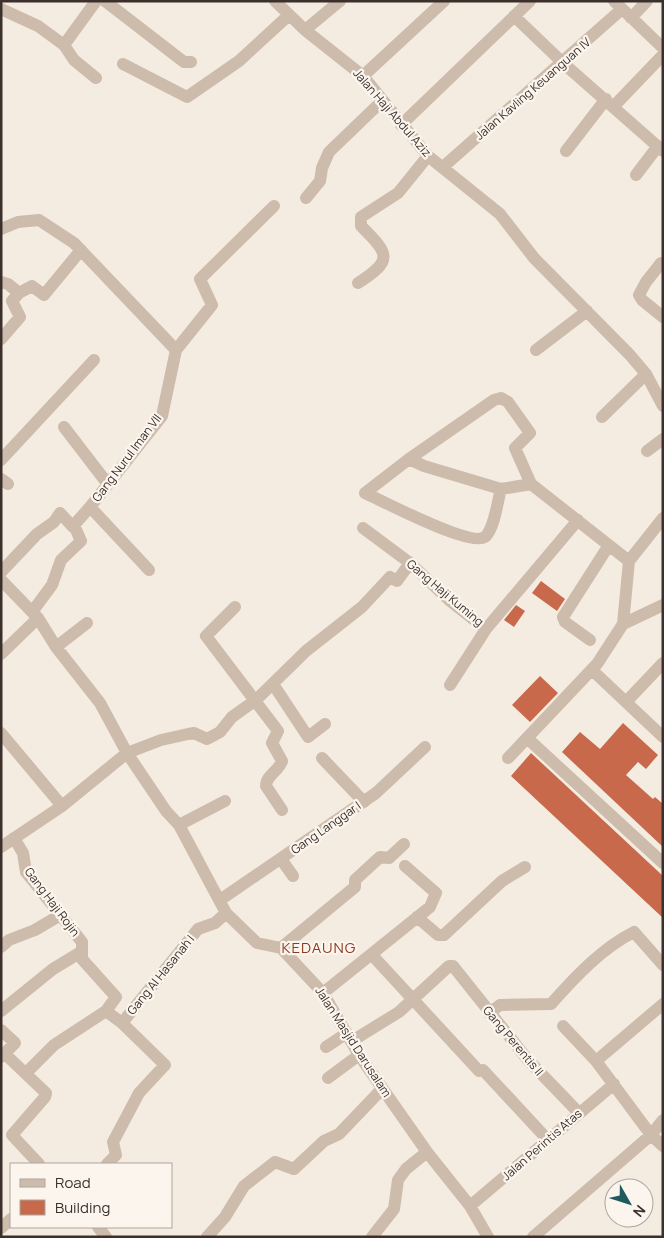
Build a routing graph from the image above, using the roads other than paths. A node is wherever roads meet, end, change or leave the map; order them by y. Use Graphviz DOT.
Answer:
graph roads {
  1 [pos="96,1"];
  2 [pos="105,1"];
  3 [pos="275,1"];
  4 [pos="340,1"];
  5 [pos="444,1"];
  6 [pos="530,1"];
  7 [pos="647,1"];
  8 [pos="1,9"];
  9 [pos="622,9"];
  10 [pos="289,15"];
  11 [pos="514,16"];
  12 [pos="305,30"];
  13 [pos="64,45"];
  14 [pos="663,48"];
  15 [pos="663,55"];
  16 [pos="191,62"];
  17 [pos="563,63"];
  18 [pos="123,64"];
  19 [pos="362,76"];
  20 [pos="96,78"];
  21 [pos="382,101"];
  22 [pos="610,103"];
  23 [pos="400,125"];
  24 [pos="660,148"];
  25 [pos="566,151"];
  26 [pos="428,156"];
  27 [pos="443,167"];
  28 [pos="636,175"];
  29 [pos="306,198"];
  30 [pos="274,206"];
  31 [pos="1,229"];
  32 [pos="81,250"];
  33 [pos="661,263"];
  34 [pos="1,282"];
  35 [pos="358,283"];
  36 [pos="19,293"];
  37 [pos="587,311"];
  38 [pos="663,317"];
  39 [pos="1,339"];
  40 [pos="176,350"];
  41 [pos="536,350"];
  42 [pos="94,360"];
  43 [pos="646,374"];
  44 [pos="663,406"];
  45 [pos="602,417"];
  46 [pos="64,427"];
  47 [pos="663,439"];
  48 [pos="647,451"];
  49 [pos="409,459"];
  50 [pos="1,460"];
  51 [pos="107,483"];
  52 [pos="531,484"];
  53 [pos="501,489"];
  54 [pos="90,507"];
  55 [pos="663,518"];
  56 [pos="578,520"];
  57 [pos="73,527"];
  58 [pos="363,528"];
  59 [pos="609,544"];
  60 [pos="629,561"];
  61 [pos="410,562"];
  62 [pos="149,570"];
  63 [pos="1,579"];
  64 [pos="663,605"];
  65 [pos="235,607"];
  66 [pos="35,615"];
  67 [pos="87,623"];
  68 [pos="623,624"];
  69 [pos="486,628"];
  70 [pos="590,640"];
  71 [pos="56,647"];
  72 [pos="1,654"];
  73 [pos="663,663"];
  74 [pos="592,670"];
  75 [pos="273,684"];
  76 [pos="450,685"];
  77 [pos="256,700"];
  78 [pos="626,702"];
  79 [pos="325,724"];
  80 [pos="1,733"];
  81 [pos="663,737"];
  82 [pos="527,738"];
  83 [pos="425,747"];
  84 [pos="127,753"];
  85 [pos="322,758"];
  86 [pos="508,758"];
  87 [pos="225,801"];
  88 [pos="364,802"];
  89 [pos="62,806"];
  90 [pos="282,810"];
  91 [pos="178,825"];
  92 [pos="5,842"];
  93 [pos="404,844"];
  94 [pos="281,859"];
  95 [pos="663,863"];
  96 [pos="405,866"];
  97 [pos="525,867"];
  98 [pos="294,876"];
  99 [pos="220,900"];
  100 [pos="226,913"];
  101 [pos="62,914"];
  102 [pos="417,917"];
  103 [pos="1,947"];
  104 [pos="281,948"];
  105 [pos="81,952"];
  106 [pos="372,955"];
  107 [pos="663,965"];
  108 [pos="323,993"];
  109 [pos="413,998"];
  110 [pos="663,1004"];
  111 [pos="1,1011"];
  112 [pos="106,1011"];
  113 [pos="489,1013"];
  114 [pos="122,1023"];
  115 [pos="564,1026"];
  116 [pos="1,1030"];
  117 [pos="349,1037"];
  118 [pos="326,1047"];
  119 [pos="359,1055"];
  120 [pos="3,1056"];
  121 [pos="596,1061"];
  122 [pos="26,1073"];
  123 [pos="328,1078"];
  124 [pos="614,1084"];
  125 [pos="382,1089"];
  126 [pos="579,1113"];
  127 [pos="663,1120"];
  128 [pos="651,1135"];
  129 [pos="548,1140"];
  130 [pos="663,1146"];
  131 [pos="427,1152"];
  132 [pos="38,1163"];
  133 [pos="108,1163"];
  134 [pos="470,1206"];
  135 [pos="10,1219"];
  136 [pos="1,1228"];
  137 [pos="207,1237"];
  138 [pos="372,1237"];
  139 [pos="488,1237"];
  140 [pos="533,1237"];
  1 -- 13 [label="street"];
  2 -- 16 [label="street"];
  3 -- 10 [label="street, Jalan Haji Abdul Aziz"];
  4 -- 12 [label="street"];
  5 -- 19 [label="street"];
  6 -- 11 [label="street"];
  7 -- 9 [label="street, Jalan Kavling Keuanguan IV"];
  8 -- 13 [label="street"];
  9 -- 14 [label="street"];
  9 -- 17 [label="street, Jalan Kavling Keuanguan IV"];
  10 -- 12 [label="street, Jalan Haji Abdul Aziz"];
  10 -- 18 [label="street"];
  11 -- 17 [label="street"];
  11 -- 23 [label="street"];
  12 -- 19 [label="street, Jalan Haji Abdul Aziz"];
  13 -- 20 [label="street"];
  15 -- 22 [label="street"];
  17 -- 22 [label="street"];
  17 -- 27 [label="street, Jalan Kavling Keuanguan IV"];
  19 -- 21 [label="street, Jalan Haji Abdul Aziz"];
  21 -- 23 [label="street, Jalan Haji Abdul Aziz"];
  21 -- 29 [label="street"];
  22 -- 24 [label="street"];
  22 -- 25 [label="street"];
  23 -- 26 [label="street, Jalan Haji Abdul Aziz"];
  24 -- 28 [label="street"];
  26 -- 27 [label="street, Jalan Haji Abdul Aziz"];
  26 -- 35 [label="street"];
  27 -- 37 [label="street, Jalan Haji Abdul Aziz"];
  30 -- 40 [label="street, Gang Nurul Iman VII"];
  31 -- 32 [label="street"];
  32 -- 36 [label="street"];
  32 -- 40 [label="street"];
  33 -- 38 [label="street"];
  34 -- 36 [label="street"];
  36 -- 39 [label="street"];
  37 -- 41 [label="street"];
  37 -- 43 [label="street, Jalan Haji Abdul Aziz"];
  40 -- 51 [label="street, Gang Nurul Iman VII"];
  42 -- 50 [label="street"];
  43 -- 44 [label="street, Jalan Haji Abdul Aziz"];
  43 -- 45 [label="street"];
  46 -- 51 [label="street"];
  47 -- 48 [label="street"];
  49 -- 52 [label="street"];
  49 -- 53 [label="street"];
  49 -- 53 [label="street"];
  51 -- 54 [label="street, Gang Nurul Iman VII"];
  52 -- 53 [label="street"];
  52 -- 56 [label="street"];
  54 -- 57 [label="street, Gang Nurul Iman VII"];
  54 -- 62 [label="street"];
  55 -- 60 [label="street"];
  56 -- 59 [label="street"];
  56 -- 69 [label="street, Gang Haji Kuming"];
  57 -- 63 [label="street"];
  57 -- 66 [label="street"];
  58 -- 61 [label="street, Gang Haji Kuming"];
  59 -- 60 [label="street"];
  59 -- 70 [label="street"];
  60 -- 68 [label="street"];
  61 -- 69 [label="street, Gang Haji Kuming"];
  61 -- 75 [label="street"];
  63 -- 66 [label="street"];
  64 -- 68 [label="street"];
  65 -- 77 [label="street"];
  66 -- 71 [label="street"];
  66 -- 72 [label="street"];
  67 -- 71 [label="street"];
  68 -- 74 [label="street"];
  69 -- 76 [label="street"];
  71 -- 84 [label="street"];
  73 -- 78 [label="street"];
  74 -- 78 [label="street"];
  74 -- 82 [label="street"];
  75 -- 77 [label="street"];
  75 -- 79 [label="street"];
  77 -- 84 [label="street"];
  77 -- 90 [label="street"];
  78 -- 81 [label="street"];
  80 -- 89 [label="street"];
  82 -- 86 [label="street"];
  82 -- 95 [label="street"];
  83 -- 88 [label="street, Gang Langgar I"];
  84 -- 89 [label="street"];
  84 -- 91 [label="street"];
  85 -- 88 [label="street"];
  87 -- 91 [label="street"];
  88 -- 94 [label="street, Gang Langgar I"];
  89 -- 92 [label="street"];
  91 -- 99 [label="street"];
  92 -- 101 [label="street, Gang Haji Rojin"];
  93 -- 104 [label="street"];
  94 -- 98 [label="street"];
  94 -- 99 [label="street, Gang Langgar I"];
  96 -- 102 [label="street"];
  97 -- 102 [label="street"];
  99 -- 100 [label="street"];
  100 -- 104 [label="street"];
  100 -- 114 [label="street, Gang Al Hasanah I"];
  101 -- 103 [label="street"];
  101 -- 105 [label="street, Gang Haji Rojin"];
  102 -- 106 [label="street"];
  104 -- 108 [label="street, Jalan Masjid Darusalam"];
  105 -- 111 [label="street"];
  105 -- 112 [label="street, Gang Haji Rojin"];
  106 -- 108 [label="street"];
  106 -- 109 [label="street"];
  107 -- 113 [label="street"];
  108 -- 117 [label="street, Jalan Masjid Darusalam"];
  109 -- 113 [label="street, Gang Perentis II"];
  109 -- 117 [label="street"];
  109 -- 129 [label="street"];
  110 -- 121 [label="street"];
  112 -- 114 [label="street"];
  112 -- 122 [label="street"];
  113 -- 126 [label="street, Gang Perentis II"];
  114 -- 133 [label="street"];
  115 -- 121 [label="street"];
  116 -- 120 [label="street"];
  117 -- 118 [label="street"];
  117 -- 119 [label="street, Jalan Masjid Darusalam"];
  119 -- 123 [label="street"];
  119 -- 125 [label="street, Jalan Masjid Darusalam"];
  120 -- 122 [label="street"];
  121 -- 124 [label="street"];
  122 -- 132 [label="street"];
  124 -- 126 [label="street, Jalan Perintis Atas"];
  124 -- 128 [label="street"];
  125 -- 131 [label="street, Jalan Masjid Darusalam"];
  125 -- 137 [label="street"];
  126 -- 129 [label="street, Jalan Perintis Atas"];
  127 -- 128 [label="street"];
  128 -- 130 [label="street"];
  128 -- 140 [label="street"];
  129 -- 134 [label="street, Jalan Perintis Atas"];
  131 -- 134 [label="street, Jalan Masjid Darusalam"];
  131 -- 138 [label="street"];
  134 -- 139 [label="street, Jalan Masjid Darusalam"];
  135 -- 136 [label="street"];
}
